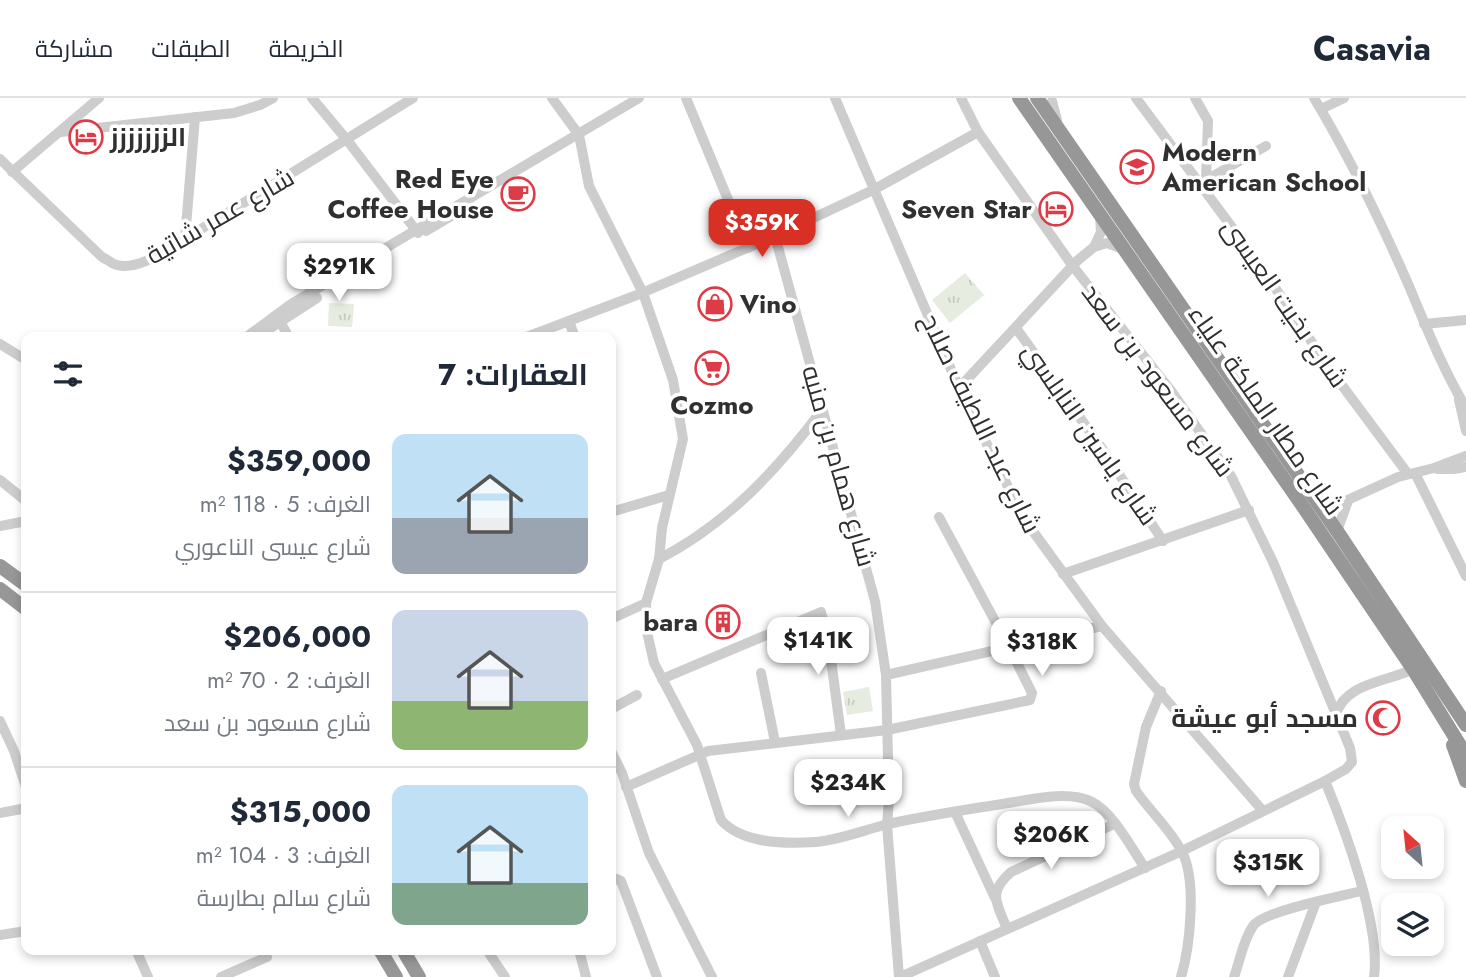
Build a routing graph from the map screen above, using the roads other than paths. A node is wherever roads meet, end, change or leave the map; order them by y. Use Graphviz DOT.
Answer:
graph roads {
  1 [pos="99,98"];
  2 [pos="273,98"];
  3 [pos="312,98"];
  4 [pos="413,98"];
  5 [pos="639,98"];
  6 [pos="686,98"];
  7 [pos="835,98"];
  8 [pos="961,98"];
  9 [pos="1019,98"];
  10 [pos="1037,98"];
  11 [pos="1136,98"];
  12 [pos="1195,98"];
  13 [pos="1314,98"];
  14 [pos="1344,98"];
  15 [pos="1052,99"];
  16 [pos="557,101"];
  17 [pos="627,101"];
  18 [pos="1321,109"];
  19 [pos="195,117"];
  20 [pos="61,132"];
  21 [pos="978,132"];
  22 [pos="1061,133"];
  23 [pos="579,135"];
  24 [pos="347,140"];
  25 [pos="1266,146"];
  26 [pos="0,160"];
  27 [pos="12,172"];
  28 [pos="1204,182"];
  29 [pos="873,190"];
  30 [pos="1100,216"];
  31 [pos="417,232"];
  32 [pos="775,236"];
  33 [pos="185,239"];
  34 [pos="1094,247"];
  35 [pos="748,248"];
  36 [pos="1123,249"];
  37 [pos="1072,265"];
  38 [pos="643,293"];
  39 [pos="275,320"];
  40 [pos="1466,320"];
  41 [pos="569,321"];
  42 [pos="1424,324"];
  43 [pos="1016,328"];
  44 [pos="255,332"];
  45 [pos="261,332"];
  46 [pos="279,332"];
  47 [pos="284,332"];
  48 [pos="540,332"];
  49 [pos="573,332"];
  50 [pos="0,344"];
  51 [pos="21,357"];
  52 [pos="959,388"];
  53 [pos="1458,393"];
  54 [pos="1466,408"];
  55 [pos="822,410"];
  56 [pos="1466,431"];
  57 [pos="1466,456"];
  58 [pos="1466,467"];
  59 [pos="1434,468"];
  60 [pos="1412,473"];
  61 [pos="0,480"];
  62 [pos="669,495"];
  63 [pos="21,497"];
  64 [pos="1348,500"];
  65 [pos="1315,501"];
  66 [pos="1249,510"];
  67 [pos="616,511"];
  68 [pos="939,517"];
  69 [pos="21,522"];
  70 [pos="0,526"];
  71 [pos="1336,531"];
  72 [pos="1163,541"];
  73 [pos="659,559"];
  74 [pos="0,566"];
  75 [pos="1063,574"];
  76 [pos="1466,576"];
  77 [pos="21,581"];
  78 [pos="0,589"];
  79 [pos="646,603"];
  80 [pos="21,604"];
  81 [pos="616,617"];
  82 [pos="1102,626"];
  83 [pos="1009,646"];
  84 [pos="1413,669"];
  85 [pos="761,673"];
  86 [pos="886,675"];
  87 [pos="662,678"];
  88 [pos="1161,691"];
  89 [pos="637,695"];
  90 [pos="1452,701"];
  91 [pos="616,706"];
  92 [pos="1336,714"];
  93 [pos="1441,714"];
  94 [pos="1466,716"];
  95 [pos="0,721"];
  96 [pos="1466,725"];
  97 [pos="887,730"];
  98 [pos="841,735"];
  99 [pos="775,742"];
  100 [pos="700,753"];
  101 [pos="1466,755"];
  102 [pos="616,763"];
  103 [pos="21,772"];
  104 [pos="1325,781"];
  105 [pos="1466,781"];
  106 [pos="626,787"];
  107 [pos="21,809"];
  108 [pos="1263,811"];
  109 [pos="955,812"];
  110 [pos="0,813"];
  111 [pos="1114,824"];
  112 [pos="887,825"];
  113 [pos="1182,851"];
  114 [pos="1145,868"];
  115 [pos="616,879"];
  116 [pos="1362,891"];
  117 [pos="995,898"];
  118 [pos="1316,902"];
  119 [pos="1007,929"];
  120 [pos="21,932"];
  121 [pos="0,935"];
  122 [pos="980,941"];
  123 [pos="138,955"];
  124 [pos="383,955"];
  125 [pos="406,955"];
  126 [pos="490,955"];
  127 [pos="580,955"];
  128 [pos="267,957"];
  129 [pos="148,977"];
  130 [pos="221,977"];
  131 [pos="397,977"];
  132 [pos="419,977"];
  133 [pos="505,977"];
  134 [pos="584,977"];
  135 [pos="657,977"];
  136 [pos="712,977"];
  137 [pos="900,977"];
  138 [pos="995,977"];
  139 [pos="1181,977"];
  140 [pos="1234,977"];
  141 [pos="1288,977"];
  142 [pos="1374,977"];
  1 -- 20 [label="street"];
  2 -- 19 [label="street"];
  3 -- 24 [label="street"];
  4 -- 24 [label="street, شارع عمر شاتية"];
  5 -- 17 [label="street"];
  6 -- 35 [label="street"];
  7 -- 29 [label="street, شارع عبد اللطيف صلاح"];
  8 -- 21 [label="street, شارع مسعود بن سعد"];
  9 -- 30 [label="highway, شارع مطار الملكة علياء"];
  10 -- 22 [label="highway, شارع مطار الملكة علياء"];
  11 -- 28 [label="street, شارع بخيت العيسى"];
  12 -- 28 [label="street"];
  13 -- 18 [label="street"];
  14 -- 18 [label="street"];
  15 -- 22 [label="street"];
  16 -- 23 [label="street"];
  17 -- 23 [label="street"];
  18 -- 42 [label="street"];
  19 -- 20 [label="street"];
  19 -- 33 [label="street"];
  20 -- 27 [label="street"];
  21 -- 29 [label="street"];
  21 -- 37 [label="street, شارع مسعود بن سعد"];
  22 -- 65 [label="highway, شارع مطار الملكة علياء"];
  23 -- 31 [label="street"];
  23 -- 38 [label="street"];
  24 -- 31 [label="street"];
  24 -- 33 [label="street, شارع عمر شاتية"];
  25 -- 28 [label="street"];
  26 -- 27 [label="street, شارع عمر شاتية"];
  27 -- 33 [label="street, شارع عمر شاتية"];
  28 -- 60 [label="street, شارع بخيت العيسى"];
  29 -- 32 [label="street"];
  29 -- 52 [label="street, شارع عبد اللطيف صلاح"];
  30 -- 34 [label="street"];
  30 -- 36 [label="highway, شارع مطار الملكة علياء"];
  31 -- 39 [label="street"];
  32 -- 35 [label="street"];
  32 -- 55 [label="street, شارع همام بن منبه"];
  34 -- 36 [label="street"];
  34 -- 37 [label="street"];
  35 -- 38 [label="street"];
  36 -- 84 [label="highway, شارع مطار الملكة علياء"];
  37 -- 43 [label="street"];
  37 -- 66 [label="street, شارع مسعود بن سعد"];
  38 -- 41 [label="street"];
  38 -- 62 [label="street"];
  39 -- 44 [label="street"];
  39 -- 45 [label="street"];
  39 -- 46 [label="street"];
  39 -- 47 [label="street"];
  40 -- 42 [label="street"];
  41 -- 48 [label="street"];
  41 -- 49 [label="street"];
  42 -- 53 [label="street"];
  43 -- 52 [label="street"];
  43 -- 72 [label="street, شارع ياسين النابلسي"];
  50 -- 51 [label="street"];
  52 -- 75 [label="street, شارع عبد اللطيف صلاح"];
  53 -- 54 [label="street"];
  53 -- 56 [label="street"];
  55 -- 73 [label="street"];
  55 -- 86 [label="street, شارع همام بن منبه"];
  57 -- 59 [label="street"];
  58 -- 59 [label="street"];
  59 -- 60 [label="street"];
  60 -- 64 [label="street"];
  60 -- 76 [label="street, شارع بخيت العيسى"];
  61 -- 63 [label="street"];
  62 -- 67 [label="street"];
  62 -- 73 [label="street"];
  64 -- 65 [label="street"];
  64 -- 71 [label="street"];
  65 -- 71 [label="highway, شارع مطار الملكة علياء"];
  66 -- 72 [label="street"];
  66 -- 92 [label="street, شارع مسعود بن سعد"];
  68 -- 83 [label="street"];
  69 -- 70 [label="street"];
  71 -- 90 [label="highway, شارع مطار الملكة علياء"];
  72 -- 75 [label="street"];
  73 -- 79 [label="street"];
  74 -- 77 [label="highway"];
  75 -- 82 [label="street, شارع عبد اللطيف صلاح"];
  78 -- 80 [label="highway"];
  79 -- 81 [label="street"];
  79 -- 87 [label="street"];
  82 -- 83 [label="street"];
  82 -- 88 [label="street, شارع عبد اللطيف صلاح"];
  83 -- 86 [label="street"];
  83 -- 97 [label="street"];
  84 -- 92 [label="street"];
  84 -- 93 [label="highway, شارع مطار الملكة علياء"];
  85 -- 99 [label="street"];
  86 -- 97 [label="street, شارع همام بن منبه"];
  87 -- 98 [label="street"];
  87 -- 100 [label="street"];
  88 -- 108 [label="street, شارع عبد اللطيف صلاح"];
  88 -- 113 [label="street"];
  89 -- 91 [label="street"];
  90 -- 94 [label="highway"];
  90 -- 96 [label="highway, شارع مطار الملكة علياء"];
  92 -- 104 [label="street, شارع مسعود بن سعد"];
  93 -- 101 [label="highway, شارع مطار الملكة علياء"];
  93 -- 105 [label="highway"];
  95 -- 103 [label="street"];
  97 -- 98 [label="street"];
  97 -- 112 [label="street, شارع همام بن منبه"];
  98 -- 99 [label="street"];
  99 -- 100 [label="street"];
  100 -- 106 [label="street"];
  100 -- 112 [label="street"];
  102 -- 106 [label="street"];
  104 -- 108 [label="street, شارع مسعود بن سعد"];
  104 -- 116 [label="street"];
  106 -- 136 [label="street"];
  107 -- 110 [label="street"];
  108 -- 113 [label="street, شارع مسعود بن سعد"];
  109 -- 111 [label="street"];
  109 -- 112 [label="street"];
  109 -- 117 [label="street"];
  111 -- 114 [label="street"];
  111 -- 117 [label="street"];
  112 -- 137 [label="street, شارع همام بن منبه"];
  113 -- 114 [label="street, شارع مسعود بن سعد"];
  113 -- 139 [label="street"];
  114 -- 119 [label="street, شارع مسعود بن سعد"];
  115 -- 135 [label="street"];
  116 -- 118 [label="street"];
  116 -- 142 [label="street"];
  117 -- 119 [label="street"];
  118 -- 140 [label="street"];
  118 -- 141 [label="street"];
  119 -- 122 [label="street, شارع مسعود بن سعد"];
  120 -- 121 [label="street"];
  122 -- 137 [label="street, شارع مسعود بن سعد"];
  122 -- 138 [label="street"];
  123 -- 129 [label="street"];
  124 -- 131 [label="highway"];
  125 -- 132 [label="highway"];
  126 -- 133 [label="street"];
  127 -- 134 [label="street"];
  128 -- 130 [label="street"];
}
